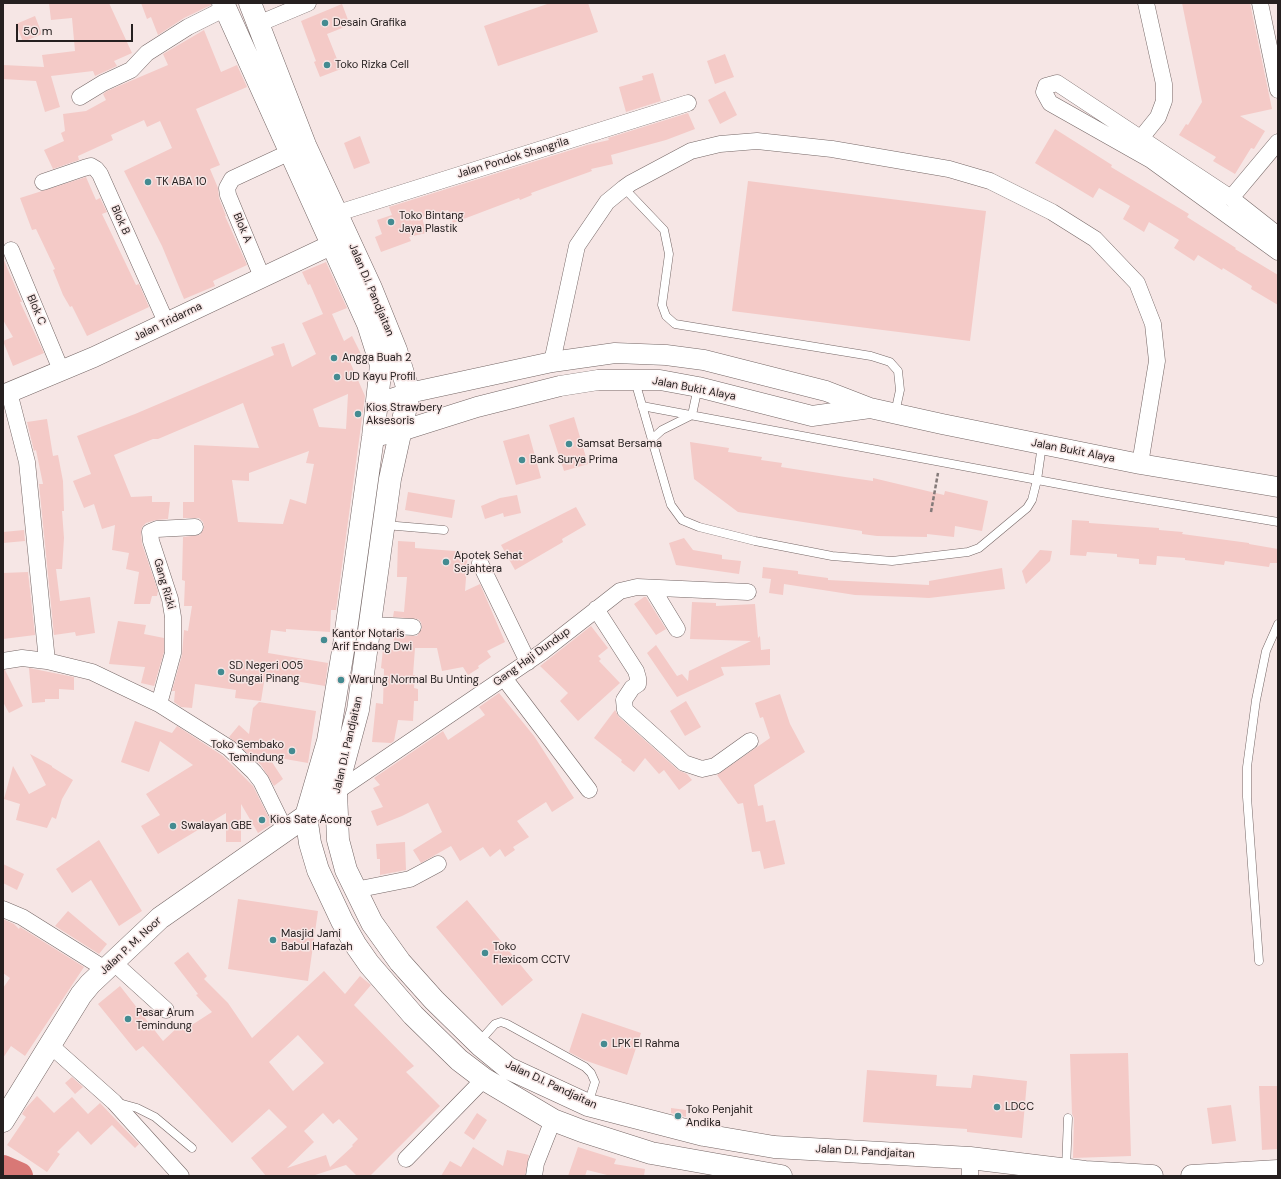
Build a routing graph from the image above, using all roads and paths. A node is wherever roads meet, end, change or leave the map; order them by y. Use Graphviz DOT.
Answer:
graph roads {
  1 [pos="250,3"];
  2 [pos="308,3"];
  3 [pos="1146,3"];
  4 [pos="1260,3"];
  5 [pos="225,6"];
  6 [pos="258,24"];
  7 [pos="1278,90"];
  8 [pos="1068,91"];
  9 [pos="80,97"];
  10 [pos="688,103"];
  11 [pos="1058,107"];
  12 [pos="1141,138"];
  13 [pos="1278,142"];
  14 [pos="297,148"];
  15 [pos="43,182"];
  16 [pos="624,188"];
  17 [pos="1231,198"];
  18 [pos="338,213"];
  19 [pos="1278,235"];
  20 [pos="331,245"];
  21 [pos="11,250"];
  22 [pos="1278,252"];
  23 [pos="262,277"];
  24 [pos="166,322"];
  25 [pos="704,360"];
  26 [pos="552,362"];
  27 [pos="61,370"];
  28 [pos="472,379"];
  29 [pos="634,379"];
  30 [pos="698,387"];
  31 [pos="409,393"];
  32 [pos="6,394"];
  33 [pos="376,404"];
  34 [pos="642,406"];
  35 [pos="477,407"];
  36 [pos="870,408"];
  37 [pos="895,413"];
  38 [pos="692,415"];
  39 [pos="401,431"];
  40 [pos="373,437"];
  41 [pos="652,439"];
  42 [pos="1042,445"];
  43 [pos="1140,464"];
  44 [pos="1037,480"];
  45 [pos="1278,487"];
  46 [pos="1278,522"];
  47 [pos="384,525"];
  48 [pos="195,527"];
  49 [pos="444,530"];
  50 [pos="480,563"];
  51 [pos="652,588"];
  52 [pos="748,592"];
  53 [pos="596,609"];
  54 [pos="1278,624"];
  55 [pos="370,626"];
  56 [pos="413,627"];
  57 [pos="678,629"];
  58 [pos="3,661"];
  59 [pos="47,661"];
  60 [pos="528,662"];
  61 [pos="504,678"];
  62 [pos="160,704"];
  63 [pos="750,741"];
  64 [pos="589,790"];
  65 [pos="336,792"];
  66 [pos="306,816"];
  67 [pos="284,830"];
  68 [pos="438,864"];
  69 [pos="355,890"];
  70 [pos="3,909"];
  71 [pos="1259,961"];
  72 [pos="109,966"];
  73 [pos="166,1010"];
  74 [pos="478,1043"];
  75 [pos="50,1045"];
  76 [pos="484,1080"];
  77 [pos="114,1102"];
  78 [pos="588,1105"];
  79 [pos="1068,1118"];
  80 [pos="553,1120"];
  81 [pos="3,1121"];
  82 [pos="192,1148"];
  83 [pos="406,1159"];
  84 [pos="970,1167"];
  85 [pos="1066,1169"];
  86 [pos="1278,1171"];
  87 [pos="771,1175"];
  88 [pos="181,1176"];
  89 [pos="534,1176"];
  90 [pos="1152,1176"];
  91 [pos="1192,1176"];
  1 -- 6 [label="main road, Jalan D.I. Pandjaitan"];
  2 -- 6 [label="street"];
  3 -- 12 [label="street"];
  4 -- 7 [label="street"];
  5 -- 9 [label="street"];
  5 -- 14 [label="main road, Jalan D.I. Pandjaitan"];
  6 -- 14 [label="main road, Jalan D.I. Pandjaitan"];
  8 -- 11 [label="street"];
  8 -- 11 [label="street"];
  8 -- 12 [label="street"];
  10 -- 18 [label="street, Jalan Pondok Shangrila"];
  11 -- 22 [label="street"];
  12 -- 17 [label="street"];
  13 -- 17 [label="street"];
  14 -- 18 [label="main road, Jalan D.I. Pandjaitan"];
  14 -- 20 [label="main road, Jalan D.I. Pandjaitan"];
  14 -- 23 [label="street, Blok A"];
  15 -- 24 [label="street, Blok B"];
  16 -- 26 [label="street"];
  16 -- 37 [label="lane"];
  16 -- 43 [label="street"];
  17 -- 19 [label="street"];
  18 -- 31 [label="main road, Jalan D.I. Pandjaitan"];
  20 -- 23 [label="street, Jalan Tridarma"];
  20 -- 33 [label="main road, Jalan D.I. Pandjaitan"];
  21 -- 27 [label="street, Blok C"];
  23 -- 24 [label="street, Jalan Tridarma"];
  24 -- 27 [label="street, Jalan Tridarma"];
  25 -- 26 [label="street, Jalan Bukit Alaya"];
  25 -- 30 [label="street"];
  25 -- 36 [label="street, Jalan Bukit Alaya"];
  26 -- 28 [label="street, Jalan Bukit Alaya"];
  27 -- 32 [label="street, Jalan Tridarma"];
  28 -- 31 [label="street, Jalan Bukit Alaya"];
  28 -- 35 [label="street"];
  29 -- 30 [label="street, Jalan Bukit Alaya"];
  29 -- 34 [label="lane"];
  29 -- 35 [label="street, Jalan Bukit Alaya"];
  30 -- 36 [label="street, Jalan Bukit Alaya"];
  30 -- 38 [label="lane"];
  31 -- 33 [label="street, Jalan Bukit Alaya"];
  31 -- 39 [label="main road, Jalan D.I. Pandjaitan"];
  32 -- 59 [label="street"];
  33 -- 40 [label="main road, Jalan D.I. Pandjaitan"];
  34 -- 38 [label="lane"];
  34 -- 41 [label="lane"];
  35 -- 39 [label="street, Jalan Bukit Alaya"];
  36 -- 37 [label="street, Jalan Bukit Alaya"];
  37 -- 42 [label="street, Jalan Bukit Alaya"];
  38 -- 41 [label="lane"];
  38 -- 44 [label="lane"];
  39 -- 40 [label="street, Jalan Bukit Alaya"];
  39 -- 47 [label="main road, Jalan D.I. Pandjaitan"];
  40 -- 66 [label="main road, Jalan D.I. Pandjaitan"];
  41 -- 44 [label="lane"];
  42 -- 43 [label="street, Jalan Bukit Alaya"];
  42 -- 44 [label="lane"];
  43 -- 45 [label="street, Jalan Bukit Alaya"];
  44 -- 46 [label="lane"];
  47 -- 49 [label="lane"];
  47 -- 55 [label="main road, Jalan D.I. Pandjaitan"];
  48 -- 62 [label="street, Gang Rizki"];
  50 -- 60 [label="street"];
  51 -- 52 [label="street, Gang Haji Dundup"];
  51 -- 53 [label="street, Gang Haji Dundup"];
  51 -- 57 [label="street"];
  53 -- 60 [label="street, Gang Haji Dundup"];
  53 -- 63 [label="street"];
  54 -- 71 [label="lane"];
  55 -- 56 [label="street"];
  55 -- 65 [label="main road, Jalan D.I. Pandjaitan"];
  58 -- 59 [label="street"];
  59 -- 62 [label="street"];
  60 -- 61 [label="street, Gang Haji Dundup"];
  61 -- 64 [label="street"];
  61 -- 65 [label="street, Gang Haji Dundup"];
  62 -- 67 [label="street"];
  65 -- 66 [label="main road, Jalan P. M. Noor"];
  65 -- 69 [label="main road, Jalan D.I. Pandjaitan"];
  66 -- 67 [label="main road, Jalan P. M. Noor"];
  66 -- 76 [label="main road, Jalan D.I. Pandjaitan"];
  67 -- 72 [label="main road, Jalan P. M. Noor"];
  68 -- 69 [label="street"];
  69 -- 74 [label="main road, Jalan D.I. Pandjaitan"];
  70 -- 72 [label="street"];
  72 -- 73 [label="street"];
  72 -- 75 [label="main road, Jalan P. M. Noor"];
  74 -- 78 [label="main road, Jalan D.I. Pandjaitan"];
  74 -- 78 [label="lane"];
  75 -- 77 [label="street"];
  75 -- 81 [label="main road, Jalan P. M. Noor"];
  76 -- 80 [label="main road, Jalan D.I. Pandjaitan"];
  76 -- 83 [label="street"];
  77 -- 82 [label="lane"];
  77 -- 88 [label="street"];
  78 -- 84 [label="main road, Jalan D.I. Pandjaitan"];
  79 -- 85 [label="lane"];
  80 -- 87 [label="main road, Jalan D.I. Pandjaitan"];
  80 -- 89 [label="street"];
  84 -- 85 [label="main road, Jalan D.I. Pandjaitan"];
  85 -- 90 [label="main road, Jalan D.I. Pandjaitan"];
  86 -- 91 [label="main road"];
}
